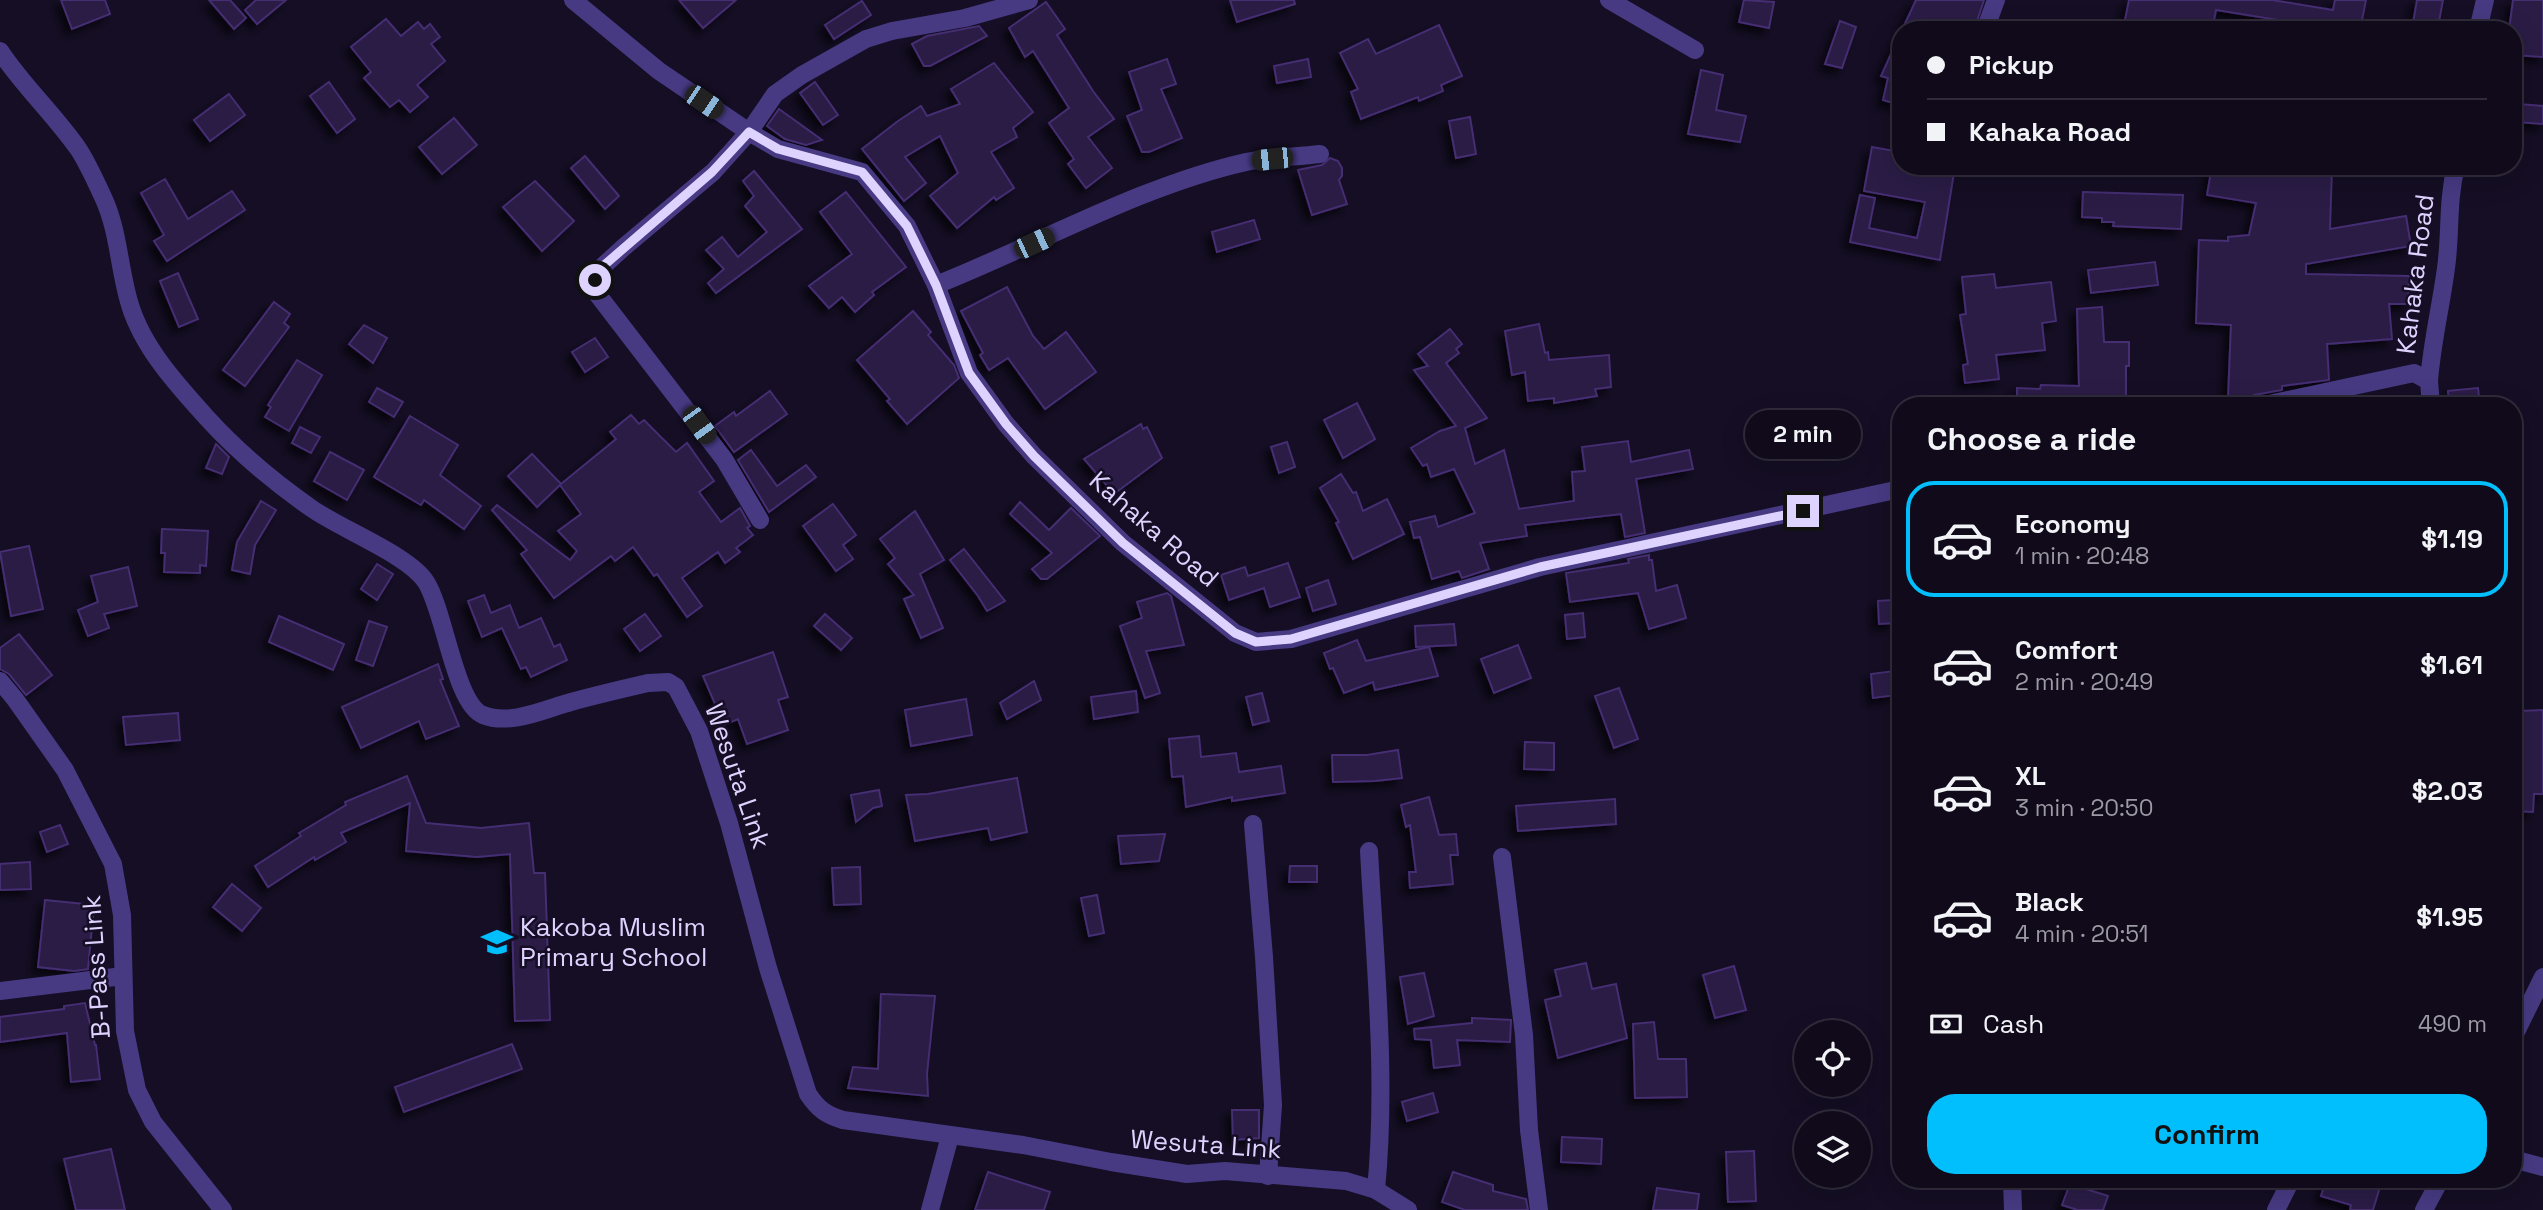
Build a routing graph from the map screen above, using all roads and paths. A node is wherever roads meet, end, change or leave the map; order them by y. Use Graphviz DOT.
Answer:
graph roads {
  1 [pos="573,0"];
  2 [pos="1029,0"];
  3 [pos="1609,0"];
  4 [pos="1996,0"];
  5 [pos="2485,0"];
  6 [pos="1988,21"];
  7 [pos="2480,21"];
  8 [pos="1695,50"];
  9 [pos="0,51"];
  10 [pos="749,132"];
  11 [pos="1320,154"];
  12 [pos="2454,175"];
  13 [pos="936,285"];
  14 [pos="2429,381"];
  15 [pos="2302,397"];
  16 [pos="2430,397"];
  17 [pos="1892,491"];
  18 [pos="760,520"];
  19 [pos="0,681"];
  20 [pos="1253,824"];
  21 [pos="1369,851"];
  22 [pos="1502,857"];
  23 [pos="122,976"];
  24 [pos="2543,977"];
  25 [pos="0,991"];
  26 [pos="2522,1020"];
  27 [pos="950,1136"];
  28 [pos="2522,1161"];
  29 [pos="2543,1167"];
  30 [pos="1268,1176"];
  31 [pos="2012,1188"];
  32 [pos="2287,1188"];
  33 [pos="2436,1188"];
  34 [pos="1377,1190"];
  35 [pos="1403,1208"];
  36 [pos="223,1210"];
  37 [pos="930,1210"];
  38 [pos="1539,1210"];
  39 [pos="2013,1210"];
  40 [pos="2276,1210"];
  41 [pos="2424,1210"];
  1 -- 10 [label="street, Kahaka Road"];
  2 -- 10 [label="street"];
  3 -- 8 [label="street"];
  4 -- 6 [label="street"];
  5 -- 7 [label="street"];
  9 -- 27 [label="street, Wesuta Link"];
  10 -- 13 [label="street, Kahaka Road"];
  10 -- 18 [label="street"];
  11 -- 13 [label="street"];
  12 -- 14 [label="street, Kahaka Road"];
  13 -- 17 [label="street, Kahaka Road"];
  14 -- 15 [label="street, Kahaka Road"];
  14 -- 16 [label="street"];
  19 -- 23 [label="street, B-Pass Link"];
  20 -- 30 [label="street"];
  21 -- 34 [label="street"];
  22 -- 38 [label="street"];
  23 -- 25 [label="street"];
  23 -- 36 [label="street, B-Pass Link"];
  24 -- 26 [label="street"];
  27 -- 30 [label="street, Wesuta Link"];
  27 -- 37 [label="street"];
  28 -- 29 [label="street"];
  30 -- 34 [label="street, Wesuta Link"];
  31 -- 39 [label="street"];
  32 -- 40 [label="street"];
  33 -- 41 [label="street"];
  34 -- 35 [label="street, Wesuta Link"];
}
